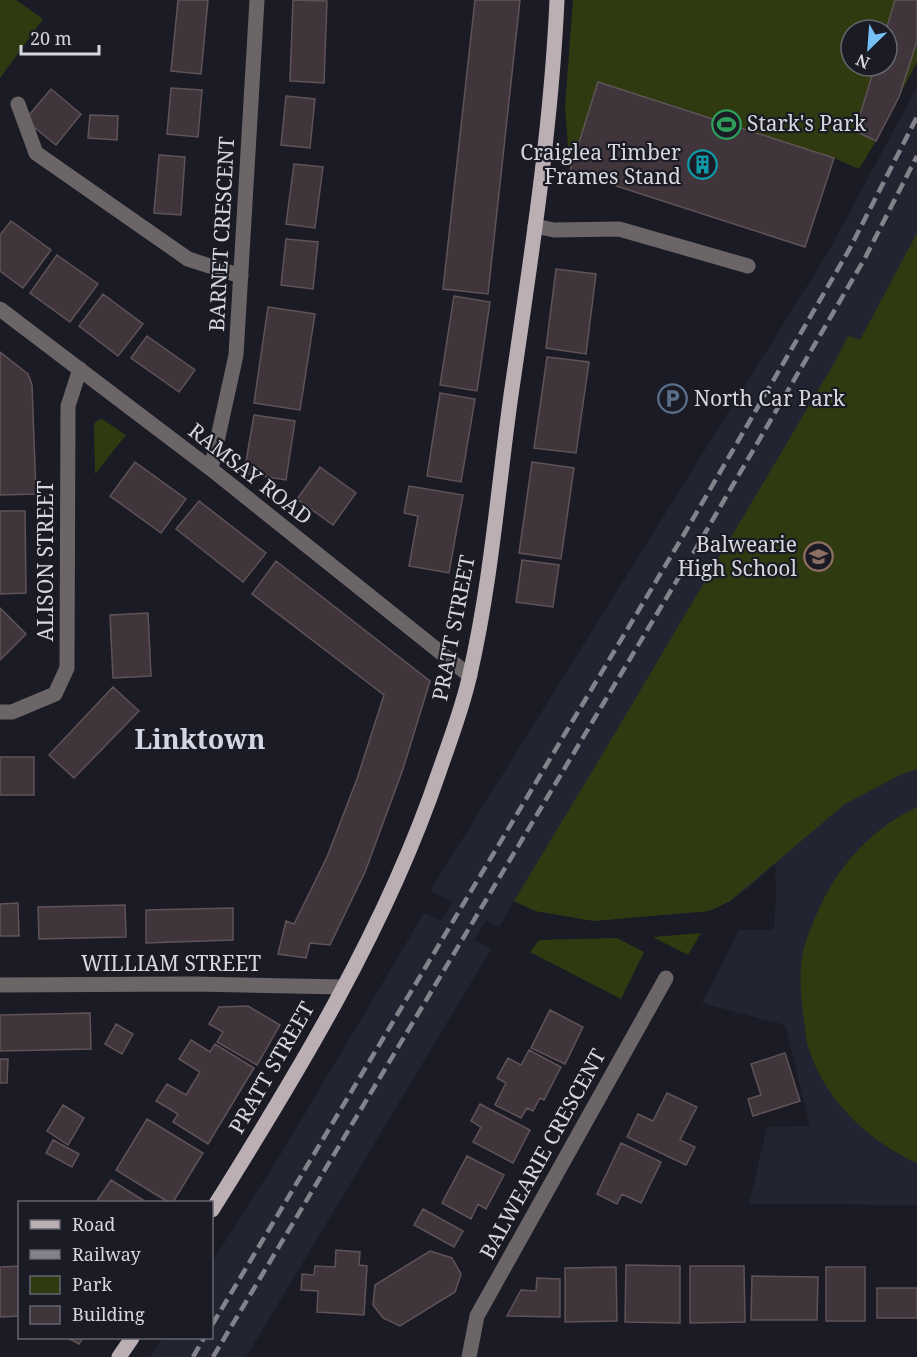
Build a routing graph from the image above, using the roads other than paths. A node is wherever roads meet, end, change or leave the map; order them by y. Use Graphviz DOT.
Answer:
graph roads {
  1 [pos="257,0"];
  2 [pos="557,0"];
  3 [pos="18,104"];
  4 [pos="535,226"];
  5 [pos="748,266"];
  6 [pos="241,276"];
  7 [pos="0,309"];
  8 [pos="80,369"];
  9 [pos="211,468"];
  10 [pos="470,676"];
  11 [pos="0,712"];
  12 [pos="666,978"];
  13 [pos="0,985"];
  14 [pos="342,987"];
  15 [pos="213,1208"];
  16 [pos="131,1339"];
  17 [pos="119,1357"];
  18 [pos="470,1357"];
  1 -- 6 [label="street, BARNET CRESCENT"];
  2 -- 4 [label="main road, PRATT STREET"];
  3 -- 6 [label="street"];
  4 -- 5 [label="street"];
  4 -- 10 [label="main road, PRATT STREET"];
  6 -- 9 [label="street, BARNET CRESCENT"];
  7 -- 8 [label="street, RAMSAY ROAD"];
  8 -- 9 [label="street, RAMSAY ROAD"];
  8 -- 11 [label="street, ALISON STREET"];
  9 -- 10 [label="street, RAMSAY ROAD"];
  10 -- 14 [label="main road, PRATT STREET"];
  12 -- 18 [label="street, BALWEARIE CRESCENT"];
  13 -- 14 [label="street, WILLIAM STREET"];
  14 -- 15 [label="main road, PRATT STREET"];
  16 -- 17 [label="main road"];
}
